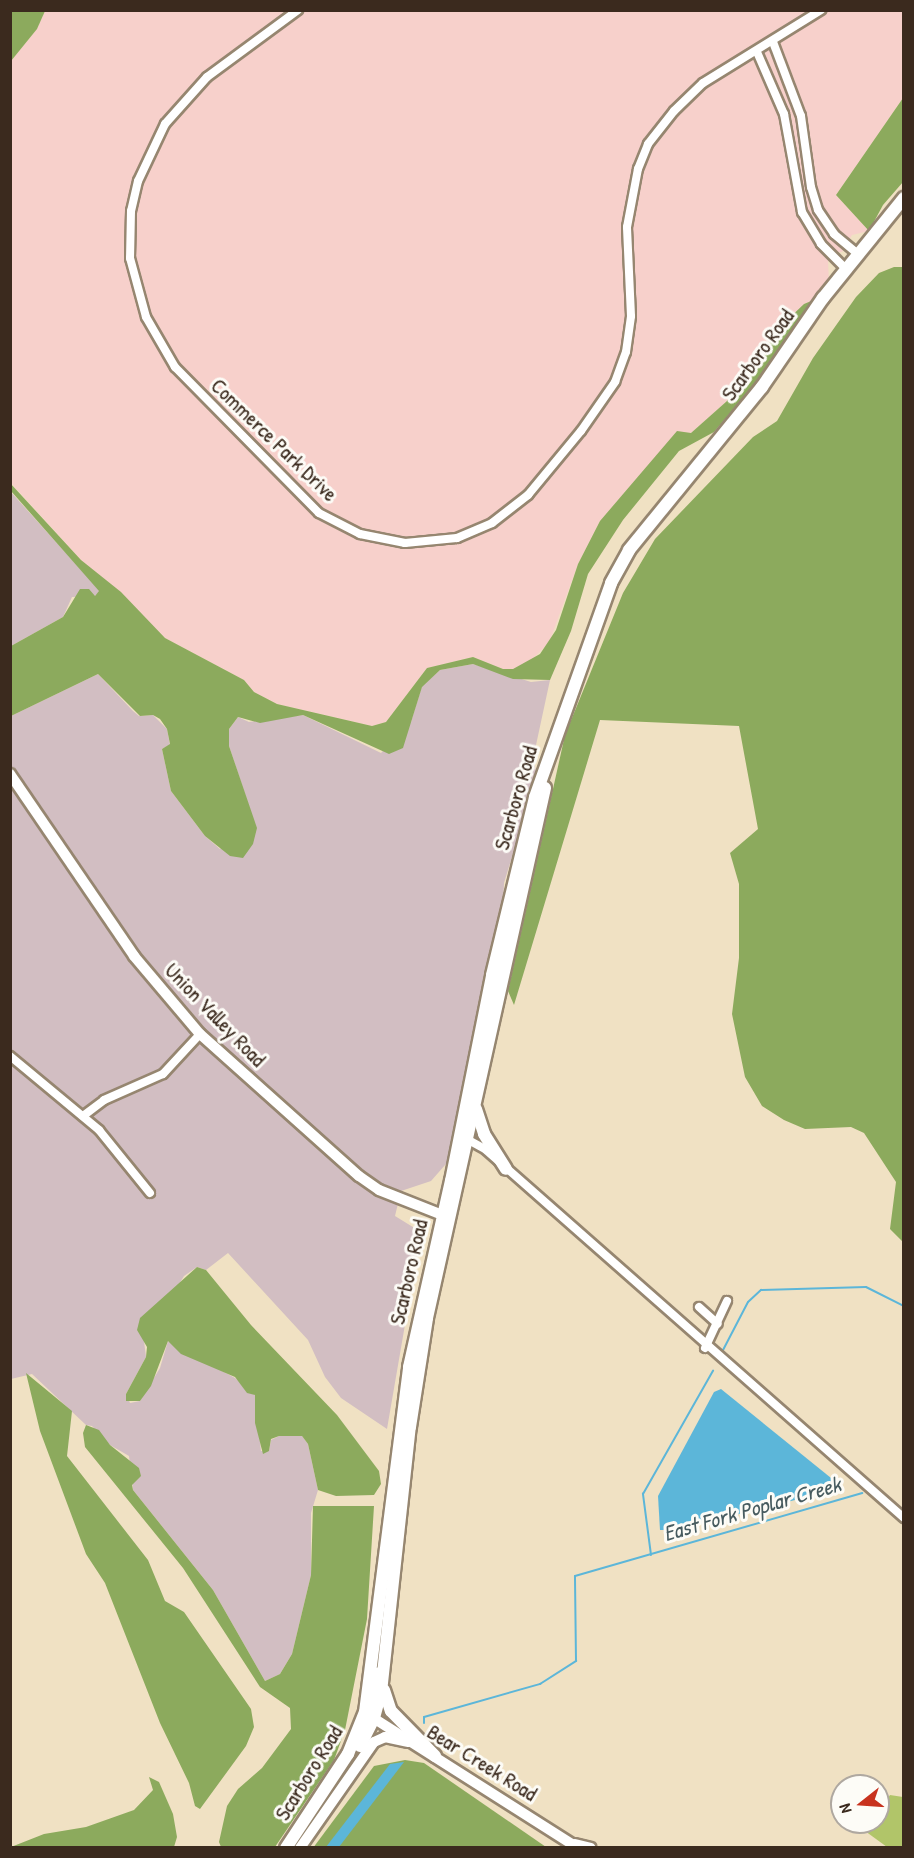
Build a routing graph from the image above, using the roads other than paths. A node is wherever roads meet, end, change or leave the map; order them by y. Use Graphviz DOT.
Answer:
graph roads {
  1 [pos="298,10"];
  2 [pos="821,10"];
  3 [pos="773,42"];
  4 [pos="757,52"];
  5 [pos="903,198"];
  6 [pos="858,254"];
  7 [pos="846,269"];
  8 [pos="569,697"];
  9 [pos="10,774"];
  10 [pos="201,1034"];
  11 [pos="10,1056"];
  12 [pos="476,1106"];
  13 [pos="83,1116"];
  14 [pos="465,1137"];
  15 [pos="506,1169"];
  16 [pos="150,1193"];
  17 [pos="446,1217"];
  18 [pos="727,1301"];
  19 [pos="699,1307"];
  20 [pos="718,1324"];
  21 [pos="705,1348"];
  22 [pos="887,1503"];
  23 [pos="903,1508"];
  24 [pos="903,1518"];
  25 [pos="382,1681"];
  26 [pos="369,1715"];
  27 [pos="416,1744"];
  28 [pos="435,1756"];
  29 [pos="577,1846"];
  30 [pos="286,1848"];
  31 [pos="293,1848"];
  32 [pos="300,1848"];
  33 [pos="591,1848"];
  1 -- 4 [label="street, Commerce Park Drive"];
  2 -- 3 [label="street, Commerce Park Drive"];
  3 -- 4 [label="street, Commerce Park Drive"];
  3 -- 6 [label="street"];
  4 -- 7 [label="street"];
  5 -- 6 [label="main road, Scarboro Road"];
  6 -- 7 [label="main road, Scarboro Road"];
  7 -- 8 [label="main road, Scarboro Road"];
  8 -- 12 [label="main road, Scarboro Road"];
  8 -- 14 [label="main road, Scarboro Road"];
  9 -- 10 [label="street, Union Valley Road"];
  10 -- 13 [label="street"];
  10 -- 17 [label="street, Union Valley Road"];
  11 -- 13 [label="street"];
  12 -- 14 [label="main road, Scarboro Road"];
  12 -- 15 [label="main road"];
  13 -- 16 [label="street"];
  14 -- 15 [label="street"];
  14 -- 17 [label="main road, Scarboro Road"];
  15 -- 21 [label="street"];
  17 -- 25 [label="main road, Scarboro Road"];
  17 -- 26 [label="main road, Scarboro Road"];
  18 -- 20 [label="street"];
  19 -- 20 [label="street"];
  20 -- 21 [label="street"];
  21 -- 22 [label="street"];
  22 -- 23 [label="street"];
  22 -- 24 [label="street"];
  25 -- 26 [label="main road, Scarboro Road"];
  25 -- 28 [label="main road"];
  26 -- 27 [label="street, Bear Creek Road"];
  26 -- 30 [label="main road, Scarboro Road"];
  26 -- 31 [label="main road, Scarboro Road"];
  27 -- 28 [label="street, Bear Creek Road"];
  27 -- 32 [label="street"];
  28 -- 29 [label="street, Bear Creek Road"];
  29 -- 33 [label="street"];
}
